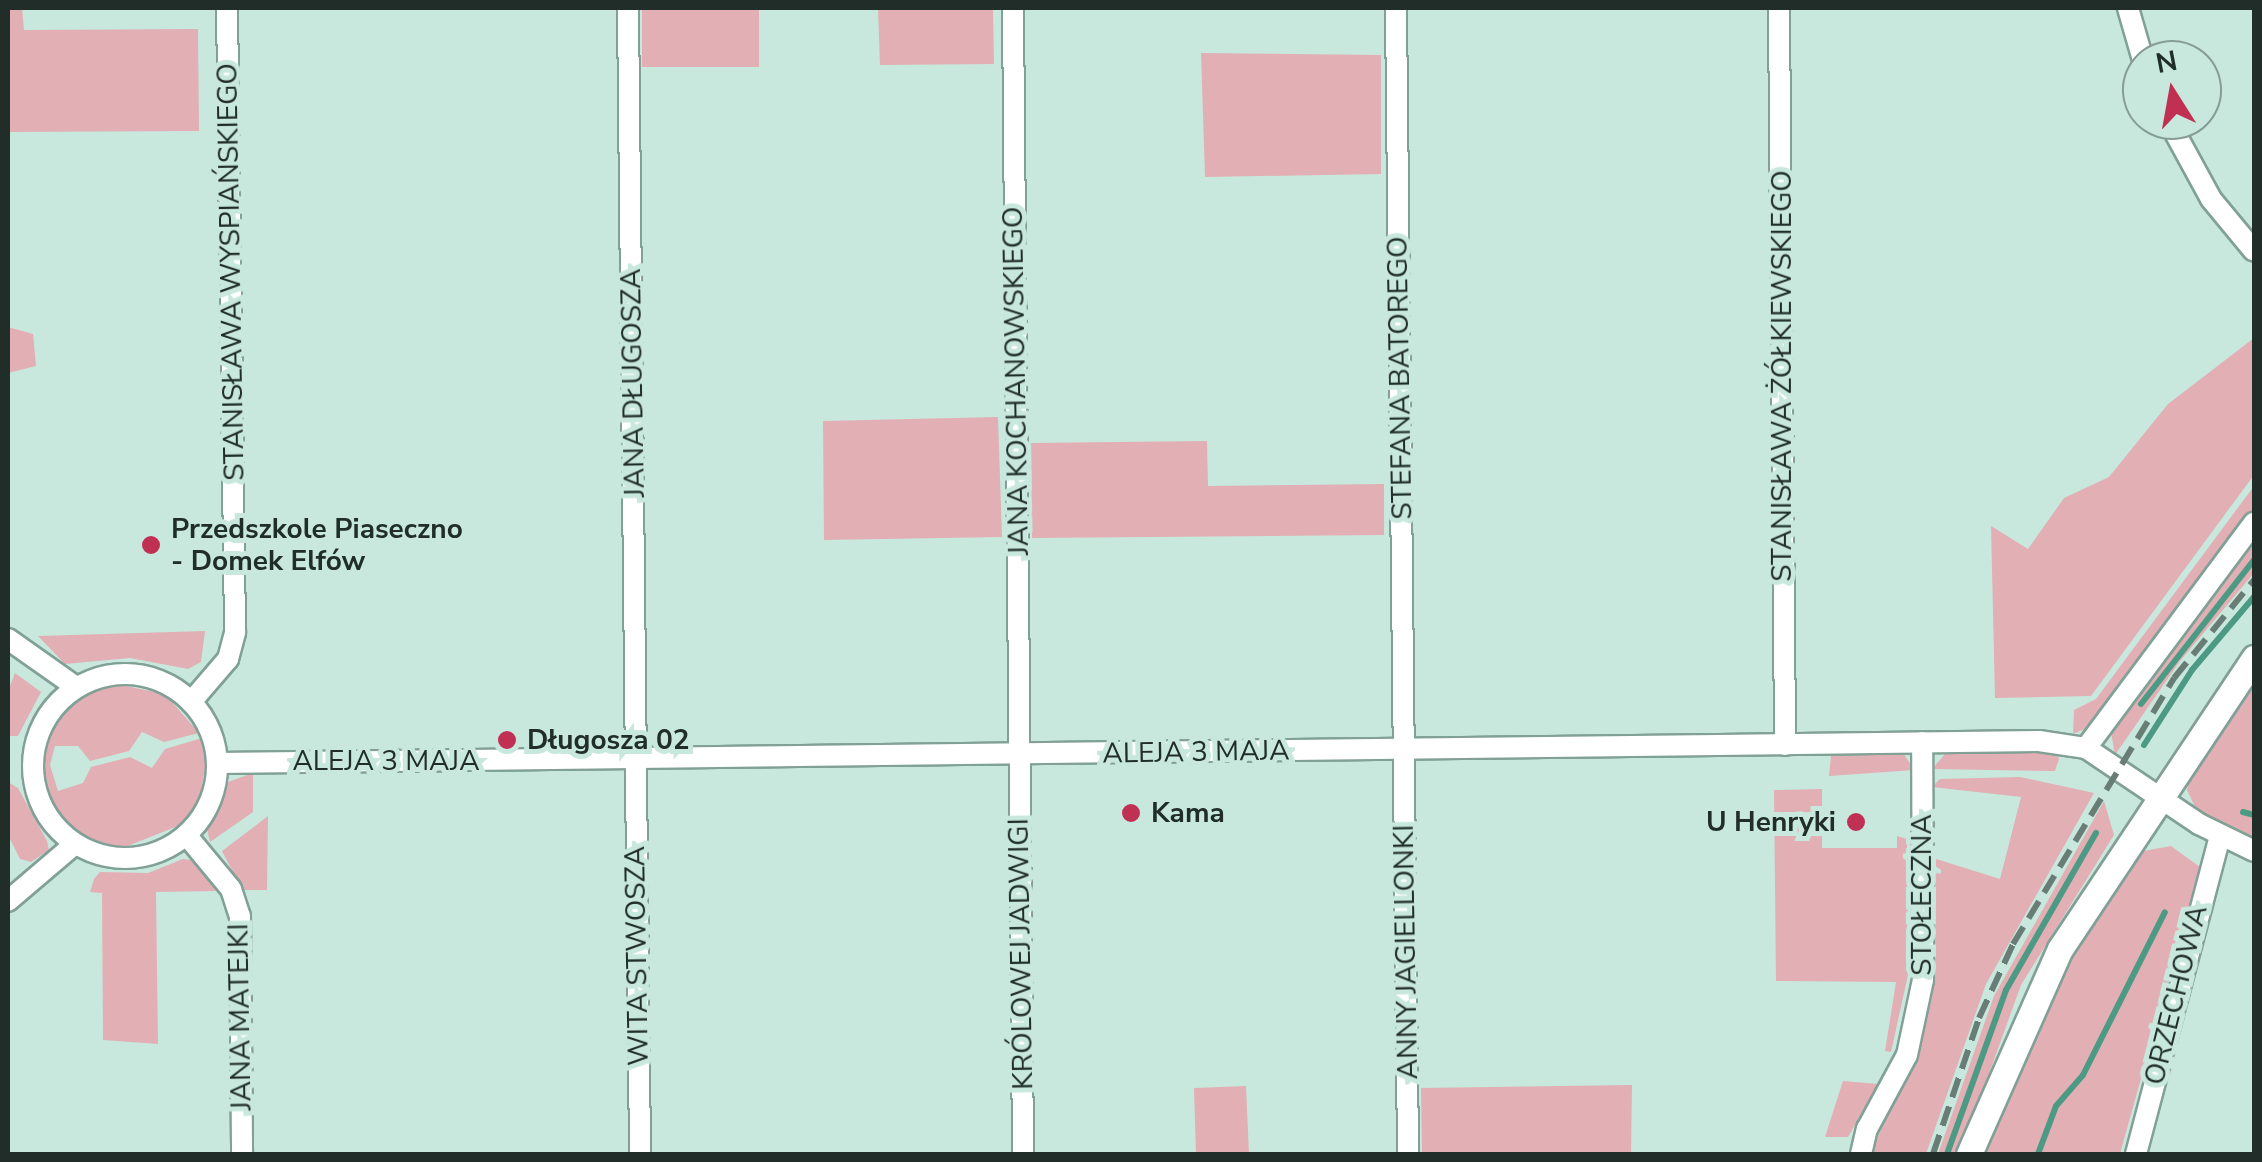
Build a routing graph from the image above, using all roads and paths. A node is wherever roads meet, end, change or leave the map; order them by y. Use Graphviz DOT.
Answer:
graph roads {
  1 [pos="227,8"];
  2 [pos="628,8"];
  3 [pos="1012,8"];
  4 [pos="1396,8"];
  5 [pos="1780,8"];
  6 [pos="2128,8"];
  7 [pos="2137,40"];
  8 [pos="2178,140"];
  9 [pos="2254,251"];
  10 [pos="2254,523"];
  11 [pos="8,640"];
  12 [pos="2254,658"];
  13 [pos="76,687"];
  14 [pos="191,702"];
  15 [pos="1922,742"];
  16 [pos="1785,745"];
  17 [pos="2086,748"];
  18 [pos="1404,749"];
  19 [pos="1020,754"];
  20 [pos="634,758"];
  21 [pos="218,762"];
  22 [pos="8,766"];
  23 [pos="30,766"];
  24 [pos="2158,797"];
  25 [pos="188,836"];
  26 [pos="2220,836"];
  27 [pos="75,844"];
  28 [pos="2254,851"];
  29 [pos="8,902"];
  30 [pos="242,1154"];
  31 [pos="640,1154"];
  32 [pos="1024,1154"];
  33 [pos="1408,1154"];
  34 [pos="1861,1154"];
  35 [pos="1970,1154"];
  36 [pos="2136,1154"];
  1 -- 14 [label="street, STANISŁAWA WYSPIAŃSKIEGO"];
  2 -- 20 [label="street, JANA DŁUGOSZA"];
  3 -- 19 [label="street, JANA KOCHANOWSKIEGO"];
  4 -- 18 [label="street, STEFANA BATOREGO"];
  5 -- 16 [label="street, STANISŁAWA ŻÓŁKIEWSKIEGO"];
  6 -- 7 [label="street"];
  8 -- 9 [label="street"];
  10 -- 17 [label="street"];
  11 -- 13 [label="street"];
  12 -- 24 [label="street"];
  13 -- 14 [label="street"];
  13 -- 23 [label="street"];
  14 -- 21 [label="street"];
  15 -- 16 [label="street, ALEJA 3 MAJA"];
  15 -- 17 [label="street, ALEJA 3 MAJA"];
  15 -- 34 [label="street, STOŁECZNA"];
  16 -- 18 [label="street, ALEJA 3 MAJA"];
  17 -- 24 [label="street, ALEJA 3 MAJA"];
  18 -- 19 [label="street, ALEJA 3 MAJA"];
  18 -- 33 [label="street, ANNY JAGIELLONKI"];
  19 -- 20 [label="street, ALEJA 3 MAJA"];
  19 -- 32 [label="street, KRÓLOWEJ JADWIGI"];
  20 -- 21 [label="street, ALEJA 3 MAJA"];
  20 -- 31 [label="street, WITA STWOSZA"];
  21 -- 25 [label="street"];
  22 -- 23 [label="street"];
  23 -- 27 [label="street"];
  24 -- 26 [label="street, ALEJA 3 MAJA"];
  24 -- 35 [label="street"];
  25 -- 27 [label="street"];
  25 -- 30 [label="street, JANA MATEJKI"];
  26 -- 28 [label="street, ALEJA 3 MAJA"];
  26 -- 36 [label="street, ORZECHOWA"];
  27 -- 29 [label="street"];
}
